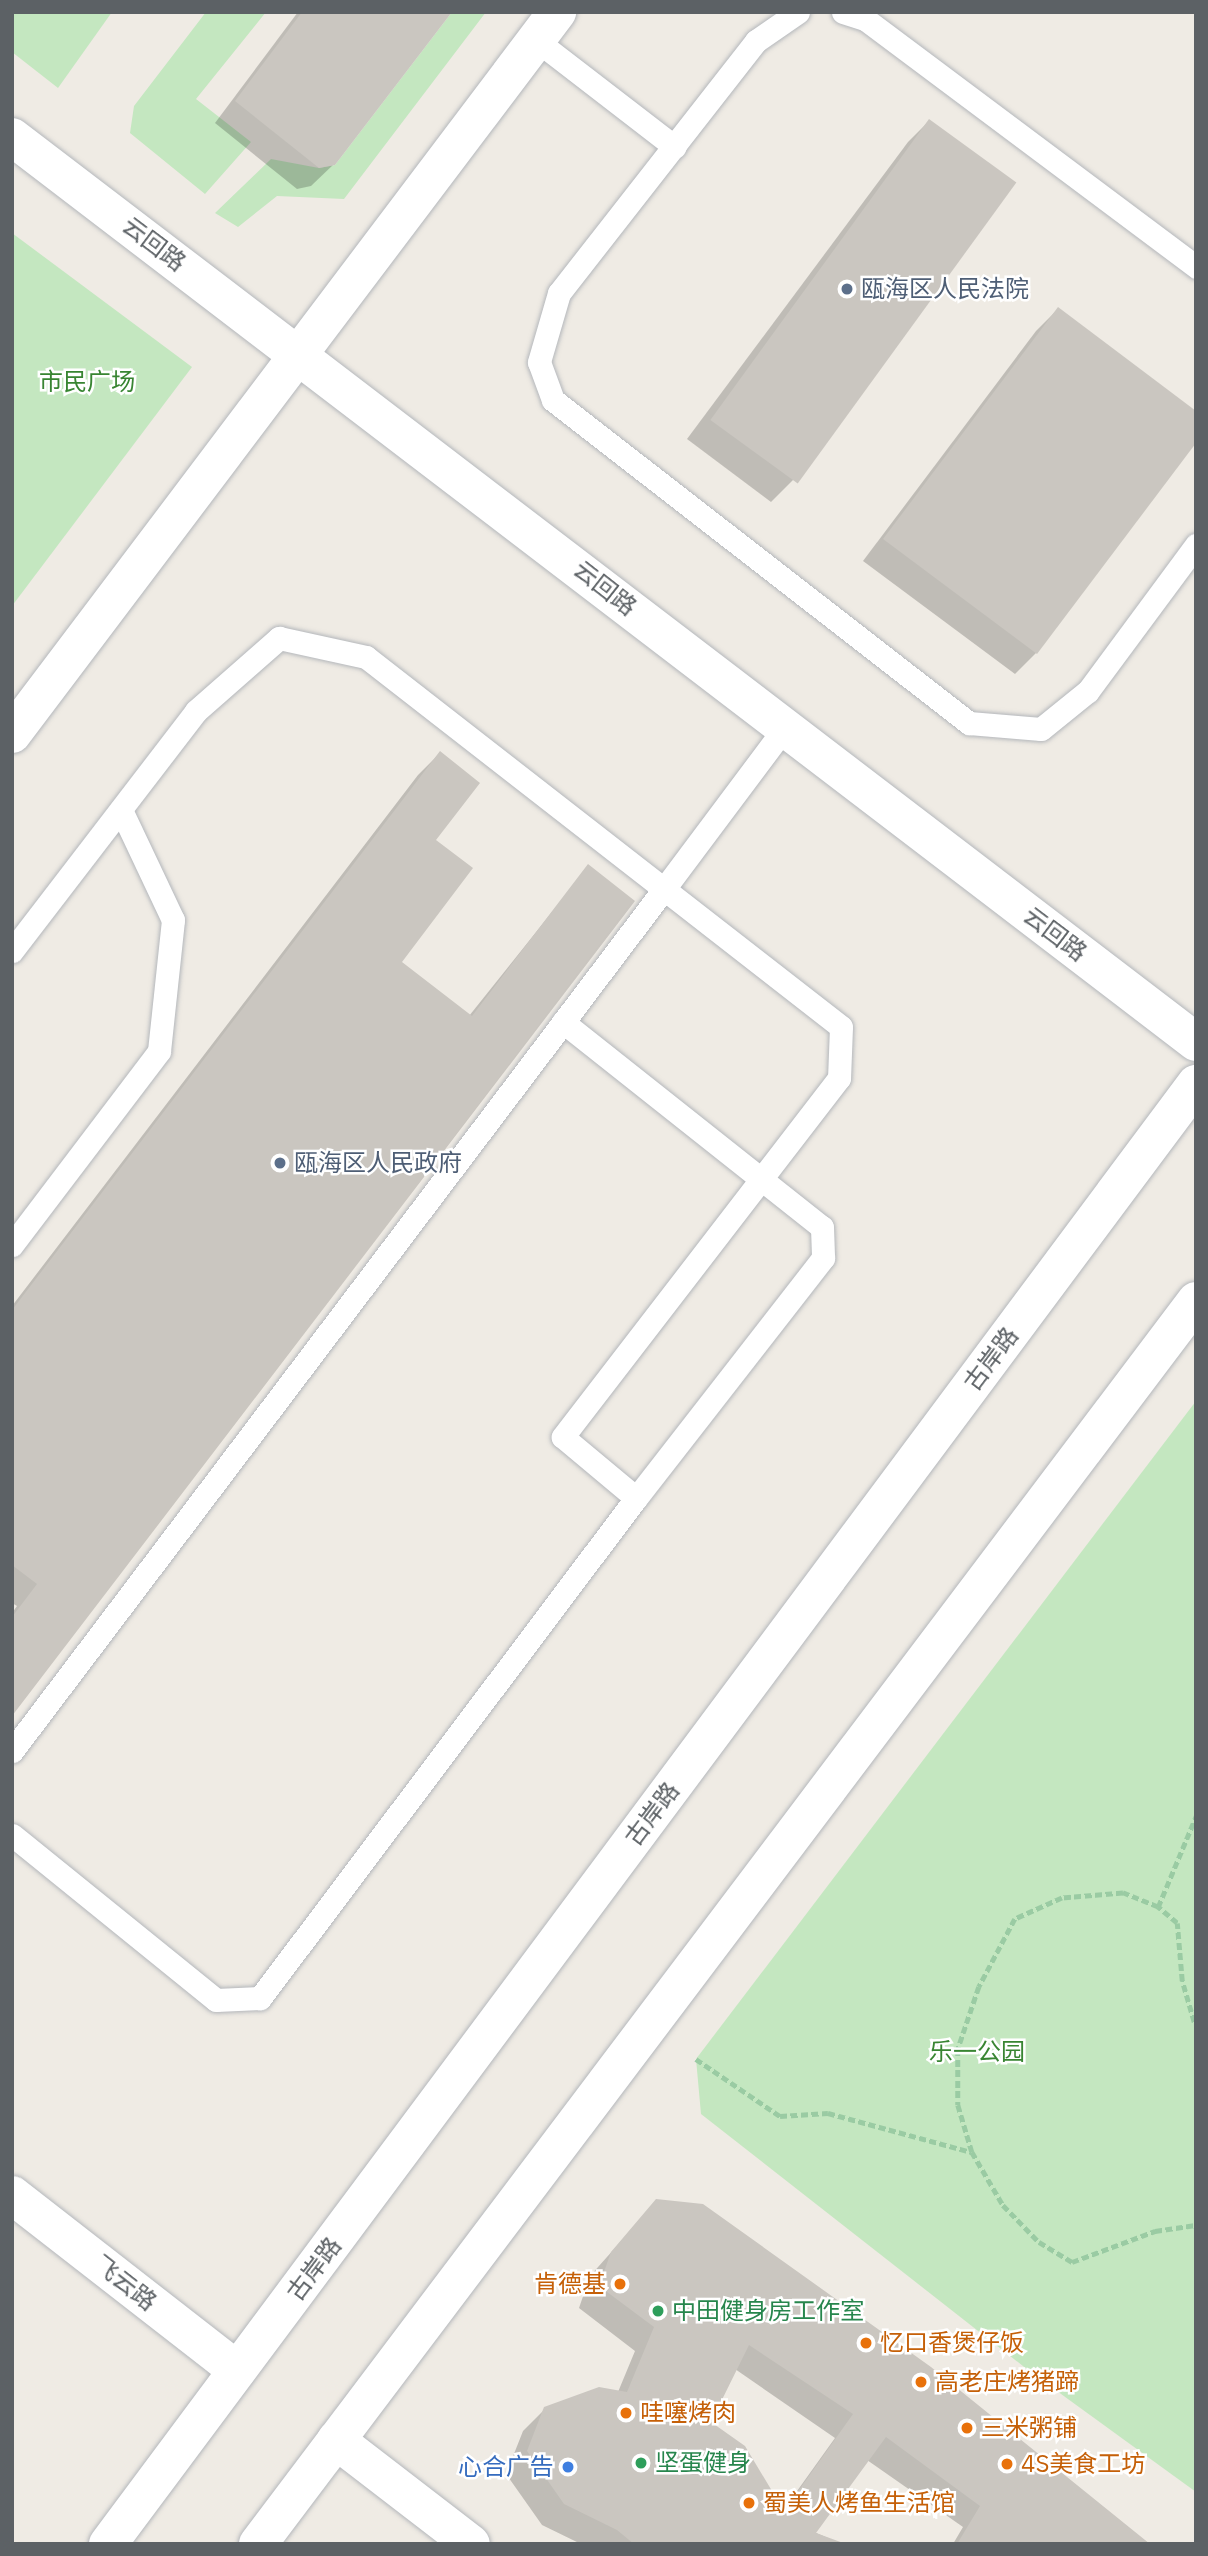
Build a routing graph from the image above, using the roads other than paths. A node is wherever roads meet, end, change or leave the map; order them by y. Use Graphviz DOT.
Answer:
graph roads {
  1 [pos="798,12"];
  2 [pos="843,12"];
  3 [pos="546,26"];
  4 [pos="12,137"];
  5 [pos="675,147"];
  6 [pos="1196,267"];
  7 [pos="300,353"];
  8 [pos="1196,545"];
  9 [pos="785,727"];
  10 [pos="12,734"];
  11 [pos="121,810"];
  12 [pos="664,889"];
  13 [pos="12,951"];
  14 [pos="564,1022"];
  15 [pos="1196,1042"];
  16 [pos="1196,1084"];
  17 [pos="764,1177"];
  18 [pos="12,1245"];
  19 [pos="1196,1301"];
  20 [pos="636,1497"];
  21 [pos="12,1751"];
  22 [pos="12,1835"];
  23 [pos="12,2195"];
  24 [pos="237,2370"];
  25 [pos="336,2440"];
  26 [pos="108,2544"];
  27 [pos="258,2544"];
  28 [pos="471,2544"];
  1 -- 5 [label="lane"];
  2 -- 6 [label="lane"];
  3 -- 5 [label="lane"];
  3 -- 7 [label="street"];
  4 -- 7 [label="street, 云回路"];
  5 -- 8 [label="lane"];
  7 -- 9 [label="street, 云回路"];
  7 -- 10 [label="street"];
  9 -- 12 [label="lane"];
  9 -- 15 [label="street, 云回路"];
  11 -- 12 [label="lane"];
  11 -- 13 [label="lane"];
  11 -- 18 [label="lane"];
  12 -- 14 [label="lane"];
  12 -- 17 [label="lane"];
  14 -- 17 [label="lane"];
  14 -- 21 [label="lane"];
  16 -- 24 [label="street, 古岸路"];
  17 -- 20 [label="lane"];
  17 -- 20 [label="lane"];
  19 -- 25 [label="street"];
  20 -- 22 [label="lane"];
  23 -- 24 [label="street, 飞云路"];
  24 -- 26 [label="street, 古岸路"];
  25 -- 27 [label="street"];
  25 -- 28 [label="street"];
}
